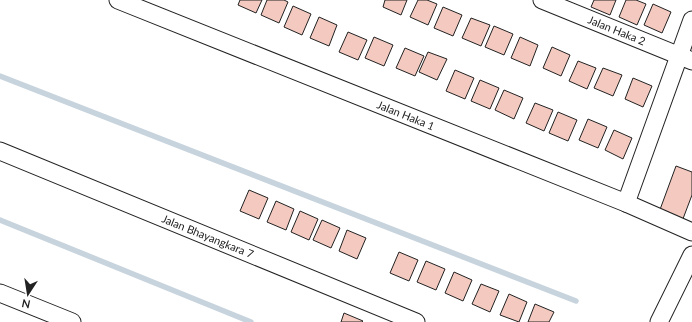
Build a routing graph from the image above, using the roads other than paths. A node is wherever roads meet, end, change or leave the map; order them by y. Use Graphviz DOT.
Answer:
graph roads {
  1 [pos="118,0"];
  2 [pos="542,0"];
  3 [pos="692,20"];
  4 [pos="685,58"];
  5 [pos="0,150"];
  6 [pos="626,203"];
  7 [pos="692,232"];
  8 [pos="692,255"];
  9 [pos="0,293"];
  10 [pos="72,322"];
  11 [pos="416,322"];
  12 [pos="659,322"];
  1 -- 6 [label="street, Jalan Haka 1"];
  2 -- 4 [label="street, Jalan Haka 2"];
  3 -- 4 [label="street"];
  4 -- 6 [label="street"];
  5 -- 11 [label="street, Jalan Bhayangkara 7"];
  6 -- 7 [label="street, Jalan Haka 1"];
  8 -- 12 [label="street"];
  9 -- 10 [label="street"];
}
